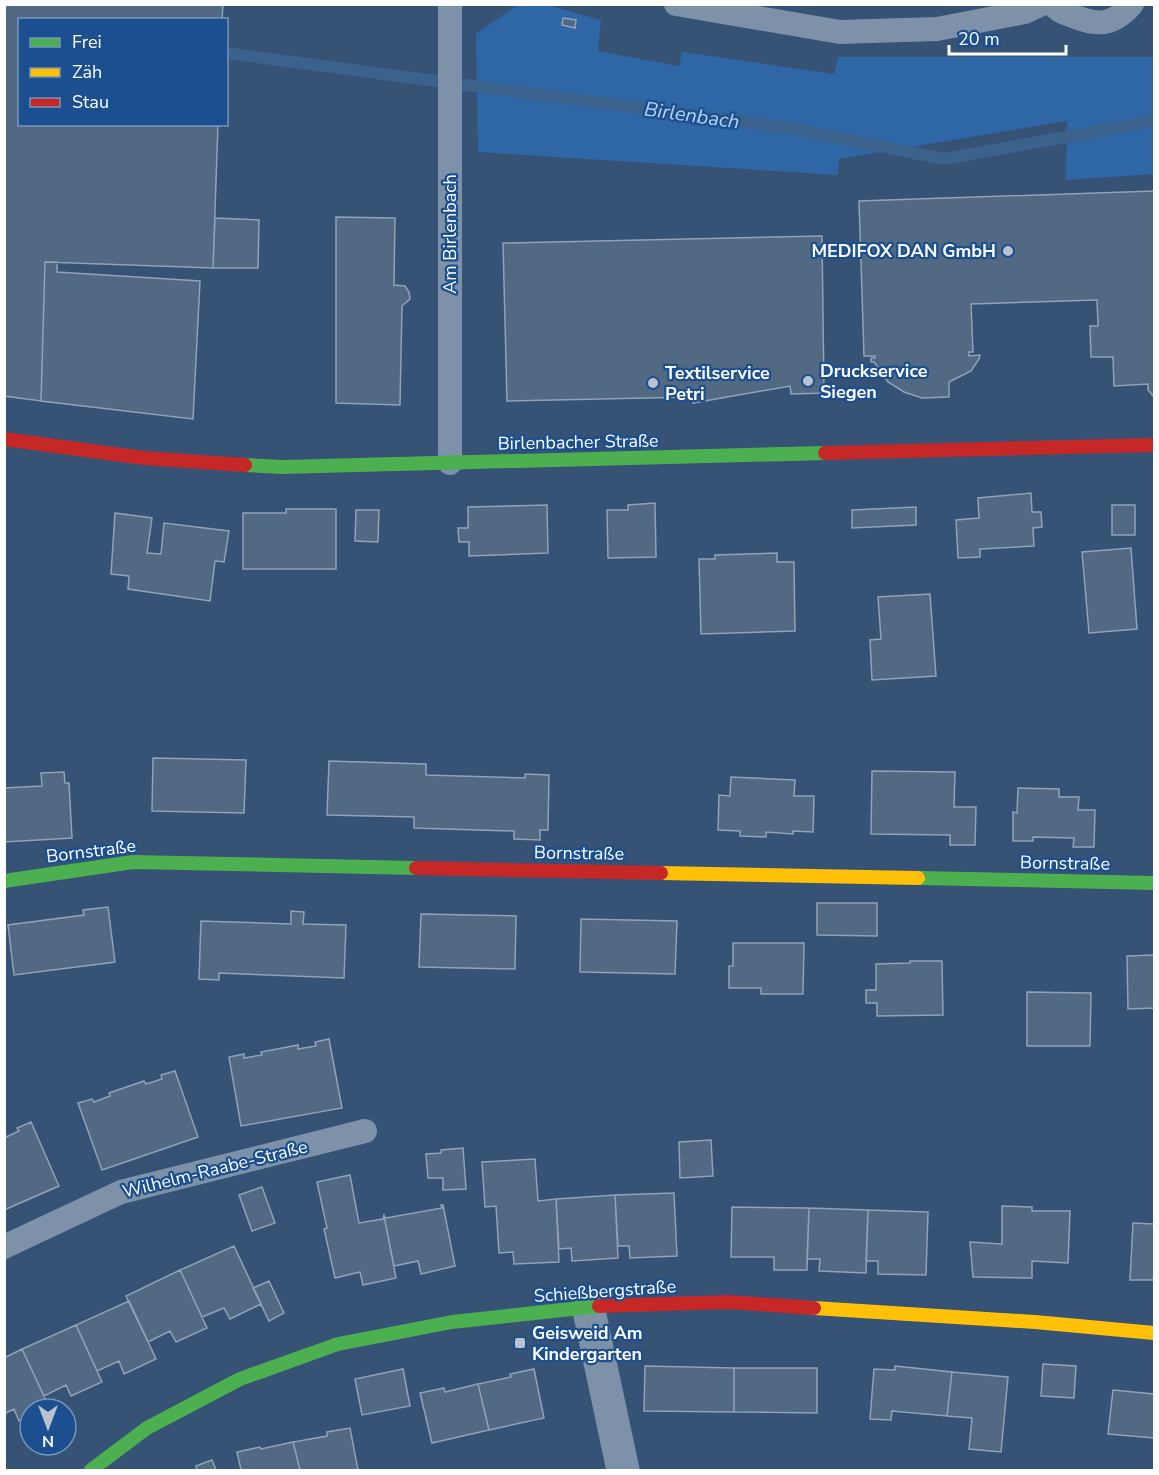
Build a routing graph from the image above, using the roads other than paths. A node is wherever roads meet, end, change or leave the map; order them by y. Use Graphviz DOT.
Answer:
graph roads {
  1 [pos="450,4"];
  2 [pos="676,4"];
  3 [pos="1042,4"];
  4 [pos="1053,4"];
  5 [pos="1132,4"];
  6 [pos="4,440"];
  7 [pos="1155,445"];
  8 [pos="450,463"];
  9 [pos="4,881"];
  10 [pos="1155,883"];
  11 [pos="364,1131"];
  12 [pos="4,1247"];
  13 [pos="588,1306"];
  14 [pos="1155,1333"];
  15 [pos="91,1470"];
  16 [pos="622,1470"];
  1 -- 8 [label="lane, Am Birlenbach"];
  2 -- 3 [label="lane"];
  4 -- 5 [label="lane"];
  6 -- 8 [label="street, Birlenbacher Straße"];
  7 -- 8 [label="street, Birlenbacher Straße"];
  9 -- 10 [label="street, Bornstraße"];
  11 -- 12 [label="lane, Wilhelm-Raabe-Straße"];
  13 -- 14 [label="street, Schießbergstraße"];
  13 -- 15 [label="street, Schießbergstraße"];
  13 -- 16 [label="street"];
}
